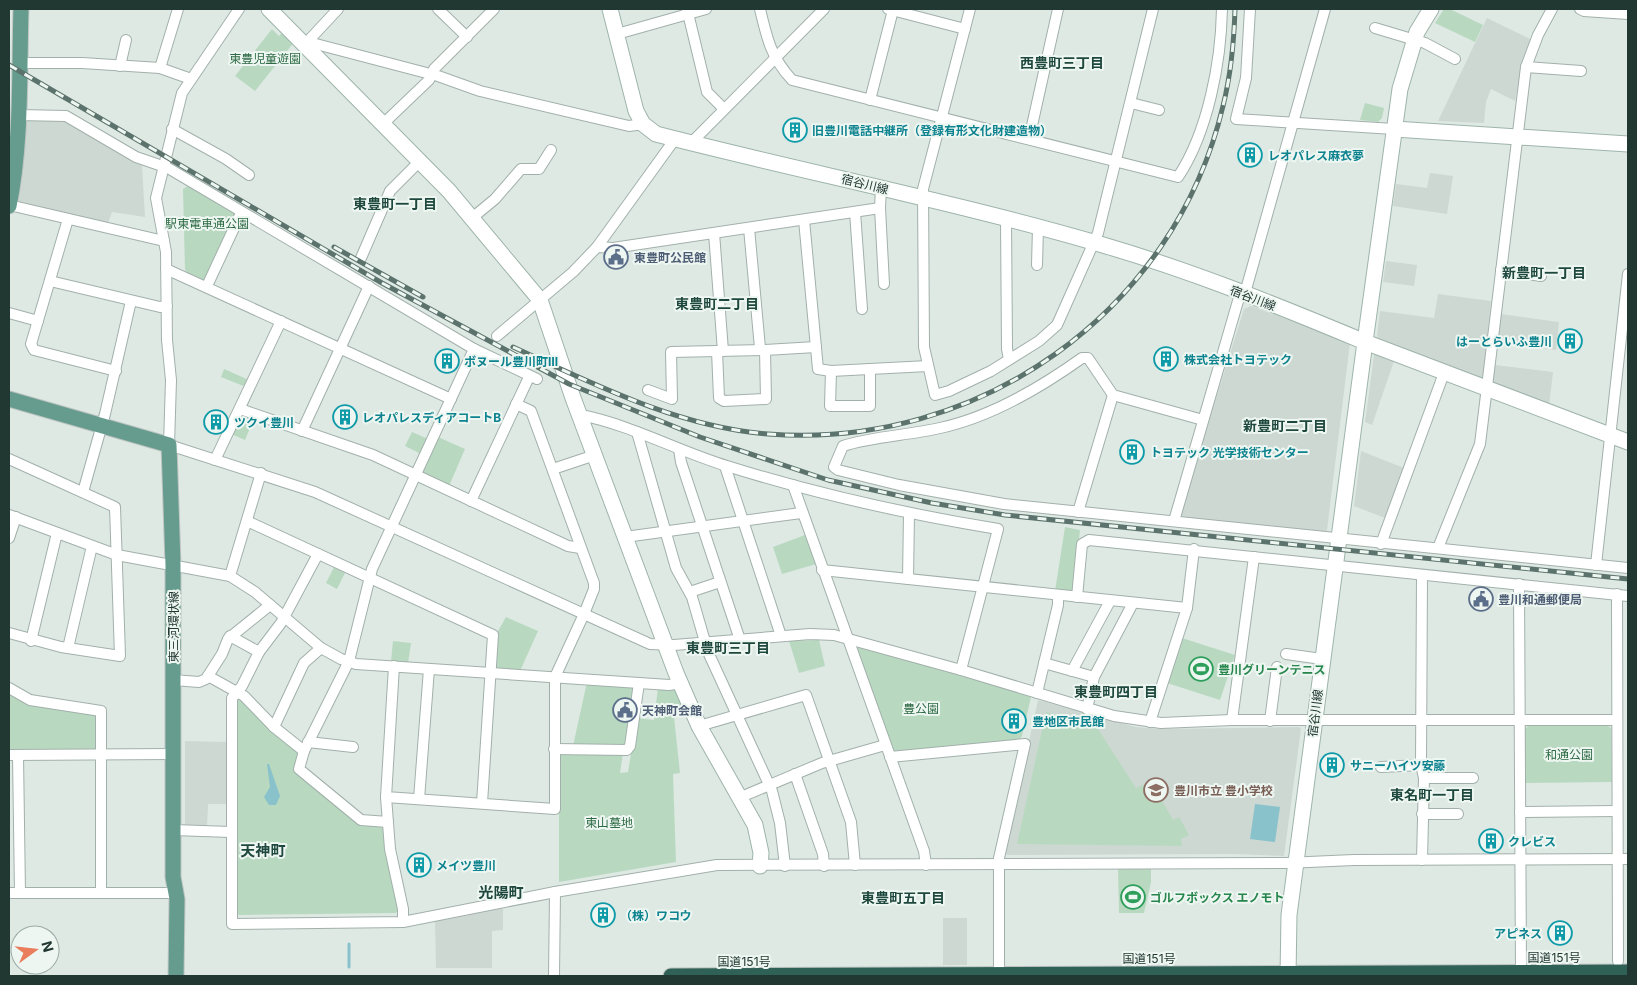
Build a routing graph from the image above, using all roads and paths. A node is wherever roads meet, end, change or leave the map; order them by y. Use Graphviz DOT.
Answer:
graph roads {
  1 [pos="21,9"];
  2 [pos="178,9"];
  3 [pos="239,9"];
  4 [pos="269,9"];
  5 [pos="338,9"];
  6 [pos="438,9"];
  7 [pos="494,9"];
  8 [pos="610,9"];
  9 [pos="706,9"];
  10 [pos="760,9"];
  11 [pos="824,9"];
  12 [pos="970,9"];
  13 [pos="1058,9"];
  14 [pos="1153,9"];
  15 [pos="1220,9"];
  16 [pos="1250,9"];
  17 [pos="1325,9"];
  18 [pos="1431,9"];
  19 [pos="1552,9"];
  20 [pos="1580,9"];
  21 [pos="891,10"];
  22 [pos="688,11"];
  23 [pos="1628,14"];
  24 [pos="964,28"];
  25 [pos="1375,28"];
  26 [pos="617,34"];
  27 [pos="467,37"];
  28 [pos="126,40"];
  29 [pos="1414,40"];
  30 [pos="307,46"];
  31 [pos="16,56"];
  32 [pos="775,58"];
  33 [pos="1456,58"];
  34 [pos="120,66"];
  35 [pos="1526,67"];
  36 [pos="160,68"];
  37 [pos="1581,71"];
  38 [pos="432,75"];
  39 [pos="191,79"];
  40 [pos="870,100"];
  41 [pos="1131,102"];
  42 [pos="724,109"];
  43 [pos="1159,110"];
  44 [pos="18,115"];
  45 [pos="941,118"];
  46 [pos="384,123"];
  47 [pos="1294,123"];
  48 [pos="643,124"];
  49 [pos="172,129"];
  50 [pos="1394,129"];
  51 [pos="1517,137"];
  52 [pos="675,139"];
  53 [pos="1029,139"];
  54 [pos="692,142"];
  55 [pos="1628,144"];
  56 [pos="551,150"];
  57 [pos="420,161"];
  58 [pos="1116,162"];
  59 [pos="163,168"];
  60 [pos="12,171"];
  61 [pos="248,174"];
  62 [pos="880,188"];
  63 [pos="923,199"];
  64 [pos="9,205"];
  65 [pos="880,208"];
  66 [pos="242,212"];
  67 [pos="855,212"];
  68 [pos="472,218"];
  69 [pos="68,219"];
  70 [pos="804,220"];
  71 [pos="1006,220"];
  72 [pos="750,228"];
  73 [pos="1038,228"];
  74 [pos="714,233"];
  75 [pos="164,241"];
  76 [pos="1094,243"];
  77 [pos="597,248"];
  78 [pos="360,258"];
  79 [pos="1037,265"];
  80 [pos="166,268"];
  81 [pos="1501,270"];
  82 [pos="1628,275"];
  83 [pos="1541,276"];
  84 [pos="50,281"];
  85 [pos="884,284"];
  86 [pos="207,286"];
  87 [pos="369,286"];
  88 [pos="1243,293"];
  89 [pos="540,300"];
  90 [pos="131,301"];
  91 [pos="167,306"];
  92 [pos="862,308"];
  93 [pos="9,313"];
  94 [pos="38,321"];
  95 [pos="281,321"];
  96 [pos="497,336"];
  97 [pos="1364,342"];
  98 [pos="816,347"];
  99 [pos="340,348"];
  100 [pos="474,349"];
  101 [pos="762,349"];
  102 [pos="720,351"];
  103 [pos="1010,360"];
  104 [pos="928,366"];
  105 [pos="870,368"];
  106 [pos="831,370"];
  107 [pos="116,371"];
  108 [pos="1444,373"];
  109 [pos="1487,387"];
  110 [pos="648,390"];
  111 [pos="1113,395"];
  112 [pos="9,399"];
  113 [pos="451,399"];
  114 [pos="516,404"];
  115 [pos="240,408"];
  116 [pos="580,415"];
  117 [pos="1203,420"];
  118 [pos="102,425"];
  119 [pos="302,431"];
  120 [pos="637,432"];
  121 [pos="1610,434"];
  122 [pos="1628,442"];
  123 [pos="169,446"];
  124 [pos="679,449"];
  125 [pos="595,455"];
  126 [pos="9,459"];
  127 [pos="215,460"];
  128 [pos="725,466"];
  129 [pos="553,469"];
  130 [pos="261,473"];
  131 [pos="416,475"];
  132 [pos="793,485"];
  133 [pos="83,492"];
  134 [pos="471,501"];
  135 [pos="1078,512"];
  136 [pos="801,513"];
  137 [pos="909,514"];
  138 [pos="13,516"];
  139 [pos="247,521"];
  140 [pos="743,521"];
  141 [pos="1174,521"];
  142 [pos="392,526"];
  143 [pos="702,526"];
  144 [pos="664,531"];
  145 [pos="57,533"];
  146 [pos="625,537"];
  147 [pos="9,538"];
  148 [pos="1338,538"];
  149 [pos="1381,544"];
  150 [pos="92,546"];
  151 [pos="580,548"];
  152 [pos="1438,548"];
  153 [pos="1194,550"];
  154 [pos="318,554"];
  155 [pos="117,555"];
  156 [pos="1254,557"];
  157 [pos="173,565"];
  158 [pos="1335,565"];
  159 [pos="1596,565"];
  160 [pos="1628,568"];
  161 [pos="822,570"];
  162 [pos="1422,575"];
  163 [pos="230,576"];
  164 [pos="369,577"];
  165 [pos="908,579"];
  166 [pos="720,582"];
  167 [pos="1519,584"];
  168 [pos="982,588"];
  169 [pos="690,592"];
  170 [pos="1616,594"];
  171 [pos="1058,596"];
  172 [pos="1628,596"];
  173 [pos="1077,597"];
  174 [pos="1110,601"];
  175 [pos="1133,603"];
  176 [pos="270,605"];
  177 [pos="1187,608"];
  178 [pos="584,614"];
  179 [pos="285,616"];
  180 [pos="9,634"];
  181 [pos="230,636"];
  182 [pos="781,636"];
  183 [pos="846,637"];
  184 [pos="740,640"];
  185 [pos="31,641"];
  186 [pos="705,642"];
  187 [pos="666,644"];
  188 [pos="68,648"];
  189 [pos="321,648"];
  190 [pos="259,652"];
  191 [pos="1286,654"];
  192 [pos="1322,659"];
  193 [pos="349,661"];
  194 [pos="1044,663"];
  195 [pos="394,666"];
  196 [pos="1277,667"];
  197 [pos="429,669"];
  198 [pos="961,670"];
  199 [pos="1072,671"];
  200 [pos="491,673"];
  201 [pos="208,676"];
  202 [pos="555,677"];
  203 [pos="1094,677"];
  204 [pos="173,680"];
  205 [pos="680,683"];
  206 [pos="639,684"];
  207 [pos="9,688"];
  208 [pos="1037,692"];
  209 [pos="237,693"];
  210 [pos="1088,709"];
  211 [pos="738,715"];
  212 [pos="1232,720"];
  213 [pos="1422,720"];
  214 [pos="1520,720"];
  215 [pos="1616,720"];
  216 [pos="1270,721"];
  217 [pos="1150,722"];
  218 [pos="1314,722"];
  219 [pos="699,726"];
  220 [pos="274,727"];
  221 [pos="885,745"];
  222 [pos="306,746"];
  223 [pos="352,748"];
  224 [pos="554,749"];
  225 [pos="101,754"];
  226 [pos="172,754"];
  227 [pos="13,755"];
  228 [pos="890,757"];
  229 [pos="830,760"];
  230 [pos="1421,766"];
  231 [pos="1382,767"];
  232 [pos="795,774"];
  233 [pos="1424,778"];
  234 [pos="1473,778"];
  235 [pos="769,784"];
  236 [pos="386,797"];
  237 [pos="741,797"];
  238 [pos="418,799"];
  239 [pos="482,803"];
  240 [pos="1616,811"];
  241 [pos="1520,812"];
  242 [pos="1422,814"];
  243 [pos="1458,814"];
  244 [pos="388,822"];
  245 [pos="173,830"];
  246 [pos="231,832"];
  247 [pos="1617,859"];
  248 [pos="1628,859"];
  249 [pos="1422,860"];
  250 [pos="1521,860"];
  251 [pos="1296,862"];
  252 [pos="999,864"];
  253 [pos="855,865"];
  254 [pos="926,865"];
  255 [pos="760,866"];
  256 [pos="785,866"];
  257 [pos="824,866"];
  258 [pos="101,892"];
  259 [pos="555,892"];
  260 [pos="9,893"];
  261 [pos="20,893"];
  262 [pos="175,893"];
  263 [pos="403,922"];
  264 [pos="1623,967"];
  265 [pos="1521,972"];
  266 [pos="1075,974"];
  267 [pos="999,975"];
  268 [pos="1289,975"];
  269 [pos="176,976"];
  270 [pos="554,976"];
  271 [pos="671,976"];
  272 [pos="1093,976"];
  1 -- 31 [label="main road"];
  2 -- 36 [label="street"];
  3 -- 39 [label="street"];
  4 -- 30 [label="street"];
  5 -- 30 [label="street"];
  6 -- 27 [label="street"];
  7 -- 27 [label="street"];
  8 -- 26 [label="street"];
  9 -- 22 [label="street"];
  10 -- 32 [label="street"];
  11 -- 32 [label="street"];
  12 -- 24 [label="street"];
  13 -- 53 [label="street"];
  14 -- 41 [label="street"];
  15 -- 58 [label="street"];
  16 -- 47 [label="street"];
  17 -- 47 [label="street"];
  18 -- 29 [label="street"];
  19 -- 35 [label="street"];
  20 -- 23 [label="street"];
  21 -- 24 [label="street"];
  21 -- 40 [label="street"];
  22 -- 26 [label="street"];
  22 -- 42 [label="street"];
  24 -- 45 [label="street"];
  25 -- 29 [label="street"];
  26 -- 48 [label="street"];
  27 -- 38 [label="street"];
  28 -- 34 [label="street"];
  29 -- 33 [label="street"];
  29 -- 50 [label="street"];
  30 -- 38 [label="street"];
  30 -- 46 [label="street"];
  31 -- 34 [label="street"];
  31 -- 44 [label="main road"];
  32 -- 40 [label="street"];
  32 -- 42 [label="street"];
  34 -- 36 [label="street"];
  35 -- 37 [label="street"];
  35 -- 51 [label="street"];
  36 -- 39 [label="street"];
  38 -- 46 [label="street"];
  38 -- 48 [label="street"];
  39 -- 49 [label="street"];
  40 -- 45 [label="street"];
  41 -- 43 [label="street"];
  41 -- 58 [label="street"];
  42 -- 54 [label="street"];
  44 -- 59 [label="street"];
  44 -- 60 [label="main road"];
  45 -- 53 [label="street"];
  45 -- 63 [label="street"];
  46 -- 57 [label="street"];
  47 -- 50 [label="street"];
  47 -- 88 [label="street"];
  48 -- 52 [label="street, 宿谷川線"];
  49 -- 59 [label="street"];
  49 -- 61 [label="street"];
  50 -- 51 [label="street"];
  50 -- 97 [label="street"];
  51 -- 55 [label="street"];
  51 -- 81 [label="street"];
  52 -- 54 [label="street, 宿谷川線"];
  52 -- 77 [label="street"];
  53 -- 58 [label="street"];
  54 -- 62 [label="street, 宿谷川線"];
  56 -- 68 [label="street"];
  57 -- 68 [label="street"];
  57 -- 78 [label="street"];
  58 -- 76 [label="street"];
  59 -- 66 [label="street"];
  59 -- 75 [label="street"];
  60 -- 64 [label="main road"];
  62 -- 63 [label="street, 宿谷川線"];
  62 -- 65 [label="street"];
  63 -- 71 [label="street, 宿谷川線"];
  63 -- 104 [label="street"];
  64 -- 69 [label="street"];
  65 -- 67 [label="street"];
  65 -- 85 [label="street"];
  66 -- 86 [label="street"];
  66 -- 87 [label="street"];
  67 -- 70 [label="street"];
  67 -- 92 [label="street"];
  68 -- 89 [label="street"];
  69 -- 75 [label="street"];
  69 -- 84 [label="street"];
  70 -- 72 [label="street"];
  70 -- 98 [label="street"];
  71 -- 73 [label="street, 宿谷川線"];
  71 -- 103 [label="street"];
  72 -- 74 [label="street"];
  72 -- 101 [label="street"];
  73 -- 76 [label="street, 宿谷川線"];
  73 -- 79 [label="street"];
  74 -- 77 [label="street"];
  74 -- 102 [label="street"];
  75 -- 80 [label="street"];
  76 -- 88 [label="street, 宿谷川線"];
  76 -- 103 [label="street"];
  77 -- 89 [label="street"];
  80 -- 86 [label="street"];
  80 -- 91 [label="street"];
  81 -- 83 [label="street"];
  81 -- 109 [label="street"];
  82 -- 121 [label="street"];
  84 -- 90 [label="street"];
  84 -- 94 [label="street"];
  86 -- 95 [label="street"];
  87 -- 99 [label="street"];
  87 -- 100 [label="street"];
  88 -- 97 [label="street, 宿谷川線"];
  88 -- 117 [label="street"];
  89 -- 96 [label="street"];
  89 -- 116 [label="street"];
  90 -- 91 [label="street"];
  90 -- 107 [label="street"];
  91 -- 123 [label="street"];
  93 -- 94 [label="street"];
  94 -- 107 [label="street"];
  95 -- 99 [label="street"];
  95 -- 115 [label="street"];
  97 -- 108 [label="street"];
  97 -- 148 [label="street, 宿谷川線"];
  98 -- 101 [label="street"];
  98 -- 106 [label="street"];
  99 -- 113 [label="street"];
  99 -- 119 [label="street"];
  100 -- 113 [label="street"];
  100 -- 114 [label="street"];
  101 -- 102 [label="street"];
  101 -- 102 [label="street"];
  102 -- 110 [label="street"];
  103 -- 104 [label="street"];
  104 -- 105 [label="street"];
  105 -- 106 [label="street"];
  105 -- 106 [label="street"];
  107 -- 118 [label="street"];
  108 -- 109 [label="street"];
  108 -- 149 [label="street"];
  109 -- 121 [label="street"];
  109 -- 152 [label="street"];
  111 -- 117 [label="street"];
  111 -- 135 [label="street"];
  111 -- 135 [label="street"];
  112 -- 118 [label="main road"];
  113 -- 131 [label="street"];
  114 -- 129 [label="street"];
  114 -- 134 [label="street"];
  115 -- 119 [label="street"];
  115 -- 127 [label="street"];
  116 -- 120 [label="street"];
  116 -- 125 [label="street"];
  117 -- 141 [label="street"];
  118 -- 123 [label="main road"];
  118 -- 133 [label="street"];
  119 -- 131 [label="street"];
  120 -- 124 [label="street"];
  120 -- 144 [label="street"];
  121 -- 122 [label="street"];
  121 -- 159 [label="street"];
  123 -- 127 [label="street"];
  123 -- 157 [label="main road, 東三河環状線"];
  124 -- 128 [label="street"];
  124 -- 143 [label="street"];
  125 -- 129 [label="street"];
  125 -- 146 [label="street"];
  126 -- 133 [label="street"];
  127 -- 130 [label="street"];
  128 -- 132 [label="street"];
  128 -- 140 [label="street"];
  129 -- 151 [label="street"];
  130 -- 139 [label="street"];
  130 -- 142 [label="street"];
  131 -- 134 [label="street"];
  131 -- 142 [label="street"];
  132 -- 136 [label="street"];
  132 -- 137 [label="street"];
  133 -- 155 [label="street"];
  134 -- 151 [label="street"];
  135 -- 141 [label="street"];
  136 -- 140 [label="street"];
  136 -- 161 [label="street"];
  137 -- 165 [label="street"];
  137 -- 168 [label="street"];
  138 -- 145 [label="street"];
  138 -- 147 [label="street"];
  139 -- 154 [label="street"];
  139 -- 163 [label="street"];
  140 -- 143 [label="street"];
  140 -- 182 [label="street"];
  141 -- 148 [label="street"];
  142 -- 164 [label="street"];
  142 -- 178 [label="street"];
  143 -- 144 [label="street"];
  143 -- 166 [label="street"];
  144 -- 146 [label="street"];
  144 -- 169 [label="street"];
  145 -- 150 [label="street"];
  145 -- 185 [label="street"];
  146 -- 187 [label="street"];
  148 -- 149 [label="street"];
  148 -- 158 [label="street, 宿谷川線"];
  149 -- 152 [label="street"];
  150 -- 155 [label="street"];
  150 -- 188 [label="street"];
  151 -- 178 [label="street"];
  152 -- 159 [label="street"];
  153 -- 156 [label="street"];
  153 -- 173 [label="street"];
  153 -- 177 [label="street"];
  154 -- 164 [label="street"];
  154 -- 179 [label="street"];
  155 -- 157 [label="street"];
  155 -- 188 [label="street"];
  156 -- 158 [label="street"];
  156 -- 212 [label="street"];
  157 -- 163 [label="street"];
  157 -- 204 [label="main road, 東三河環状線"];
  158 -- 162 [label="street"];
  158 -- 192 [label="street, 宿谷川線"];
  159 -- 160 [label="street"];
  161 -- 165 [label="street"];
  161 -- 183 [label="street"];
  162 -- 167 [label="street"];
  162 -- 213 [label="street"];
  163 -- 176 [label="street"];
  164 -- 193 [label="street"];
  164 -- 200 [label="street"];
  165 -- 168 [label="street"];
  166 -- 169 [label="street"];
  166 -- 184 [label="street"];
  167 -- 170 [label="street"];
  167 -- 214 [label="street"];
  168 -- 171 [label="street"];
  168 -- 198 [label="street"];
  169 -- 186 [label="street"];
  170 -- 172 [label="street"];
  170 -- 215 [label="street"];
  171 -- 173 [label="street"];
  171 -- 194 [label="street"];
  173 -- 174 [label="street"];
  174 -- 175 [label="street"];
  174 -- 199 [label="street"];
  175 -- 177 [label="street"];
  175 -- 203 [label="street"];
  176 -- 179 [label="street"];
  176 -- 181 [label="street"];
  177 -- 217 [label="street"];
  178 -- 187 [label="street"];
  178 -- 202 [label="street"];
  179 -- 189 [label="street"];
  179 -- 190 [label="street"];
  180 -- 185 [label="street"];
  181 -- 190 [label="street"];
  181 -- 201 [label="street"];
  182 -- 183 [label="street"];
  182 -- 184 [label="street"];
  183 -- 198 [label="street"];
  183 -- 221 [label="street"];
  184 -- 186 [label="street"];
  185 -- 188 [label="street"];
  186 -- 187 [label="street"];
  186 -- 211 [label="street"];
  187 -- 205 [label="street"];
  189 -- 193 [label="street"];
  189 -- 220 [label="street"];
  190 -- 209 [label="street"];
  191 -- 192 [label="street"];
  192 -- 218 [label="street, 宿谷川線"];
  193 -- 195 [label="street"];
  193 -- 222 [label="street"];
  194 -- 199 [label="street"];
  194 -- 208 [label="street"];
  195 -- 197 [label="street"];
  195 -- 236 [label="street"];
  196 -- 216 [label="street"];
  197 -- 200 [label="street"];
  197 -- 238 [label="street"];
  198 -- 208 [label="street"];
  199 -- 203 [label="street"];
  200 -- 202 [label="street"];
  200 -- 239 [label="street"];
  201 -- 204 [label="street"];
  201 -- 209 [label="street"];
  202 -- 206 [label="street"];
  202 -- 224 [label="street"];
  203 -- 210 [label="street"];
  204 -- 226 [label="main road, 東三河環状線"];
  205 -- 206 [label="street"];
  205 -- 219 [label="street"];
  206 -- 224 [label="street"];
  207 -- 225 [label="street"];
  208 -- 210 [label="street"];
  209 -- 220 [label="street"];
  209 -- 246 [label="street"];
  210 -- 217 [label="street"];
  211 -- 219 [label="street"];
  211 -- 229 [label="street"];
  211 -- 235 [label="street"];
  212 -- 216 [label="street"];
  212 -- 217 [label="street"];
  213 -- 214 [label="street"];
  213 -- 218 [label="street"];
  213 -- 230 [label="street"];
  214 -- 215 [label="street"];
  214 -- 241 [label="street"];
  215 -- 240 [label="street"];
  216 -- 218 [label="street"];
  218 -- 251 [label="street, 宿谷川線"];
  219 -- 237 [label="street"];
  220 -- 222 [label="street"];
  221 -- 228 [label="street"];
  221 -- 229 [label="street"];
  222 -- 223 [label="street"];
  222 -- 244 [label="street"];
  224 -- 239 [label="street"];
  225 -- 226 [label="street"];
  225 -- 227 [label="street"];
  225 -- 258 [label="street"];
  226 -- 245 [label="main road, 東三河環状線"];
  227 -- 261 [label="street"];
  228 -- 252 [label="street"];
  228 -- 254 [label="street"];
  229 -- 232 [label="street"];
  229 -- 253 [label="street"];
  230 -- 231 [label="street"];
  230 -- 233 [label="street"];
  232 -- 235 [label="street"];
  232 -- 257 [label="street"];
  233 -- 234 [label="street"];
  233 -- 242 [label="street"];
  235 -- 237 [label="street"];
  235 -- 256 [label="street"];
  236 -- 238 [label="street"];
  236 -- 244 [label="street"];
  237 -- 255 [label="street"];
  238 -- 239 [label="street"];
  240 -- 241 [label="street"];
  240 -- 247 [label="street"];
  241 -- 250 [label="street"];
  242 -- 243 [label="street"];
  242 -- 249 [label="street"];
  244 -- 263 [label="street"];
  245 -- 246 [label="street"];
  245 -- 262 [label="main road, 東三河環状線"];
  246 -- 263 [label="street"];
  247 -- 248 [label="street"];
  247 -- 250 [label="street"];
  247 -- 264 [label="street"];
  249 -- 250 [label="street"];
  249 -- 251 [label="street"];
  250 -- 265 [label="street"];
  251 -- 252 [label="street"];
  251 -- 268 [label="street, 宿谷川線"];
  252 -- 254 [label="street"];
  252 -- 267 [label="street"];
  253 -- 254 [label="street"];
  253 -- 257 [label="street"];
  255 -- 256 [label="street"];
  255 -- 259 [label="street"];
  256 -- 257 [label="street"];
  258 -- 261 [label="street"];
  258 -- 262 [label="street"];
  259 -- 263 [label="street"];
  259 -- 270 [label="street"];
  260 -- 261 [label="street"];
  262 -- 269 [label="main road, 東三河環状線"];
  264 -- 265 [label="highway, 国道151号"];
  265 -- 268 [label="highway, 国道151号"];
  266 -- 267 [label="highway, 国道151号"];
  266 -- 268 [label="highway, 国道151号"];
  266 -- 272 [label="highway"];
  267 -- 271 [label="highway, 国道151号"];
}
